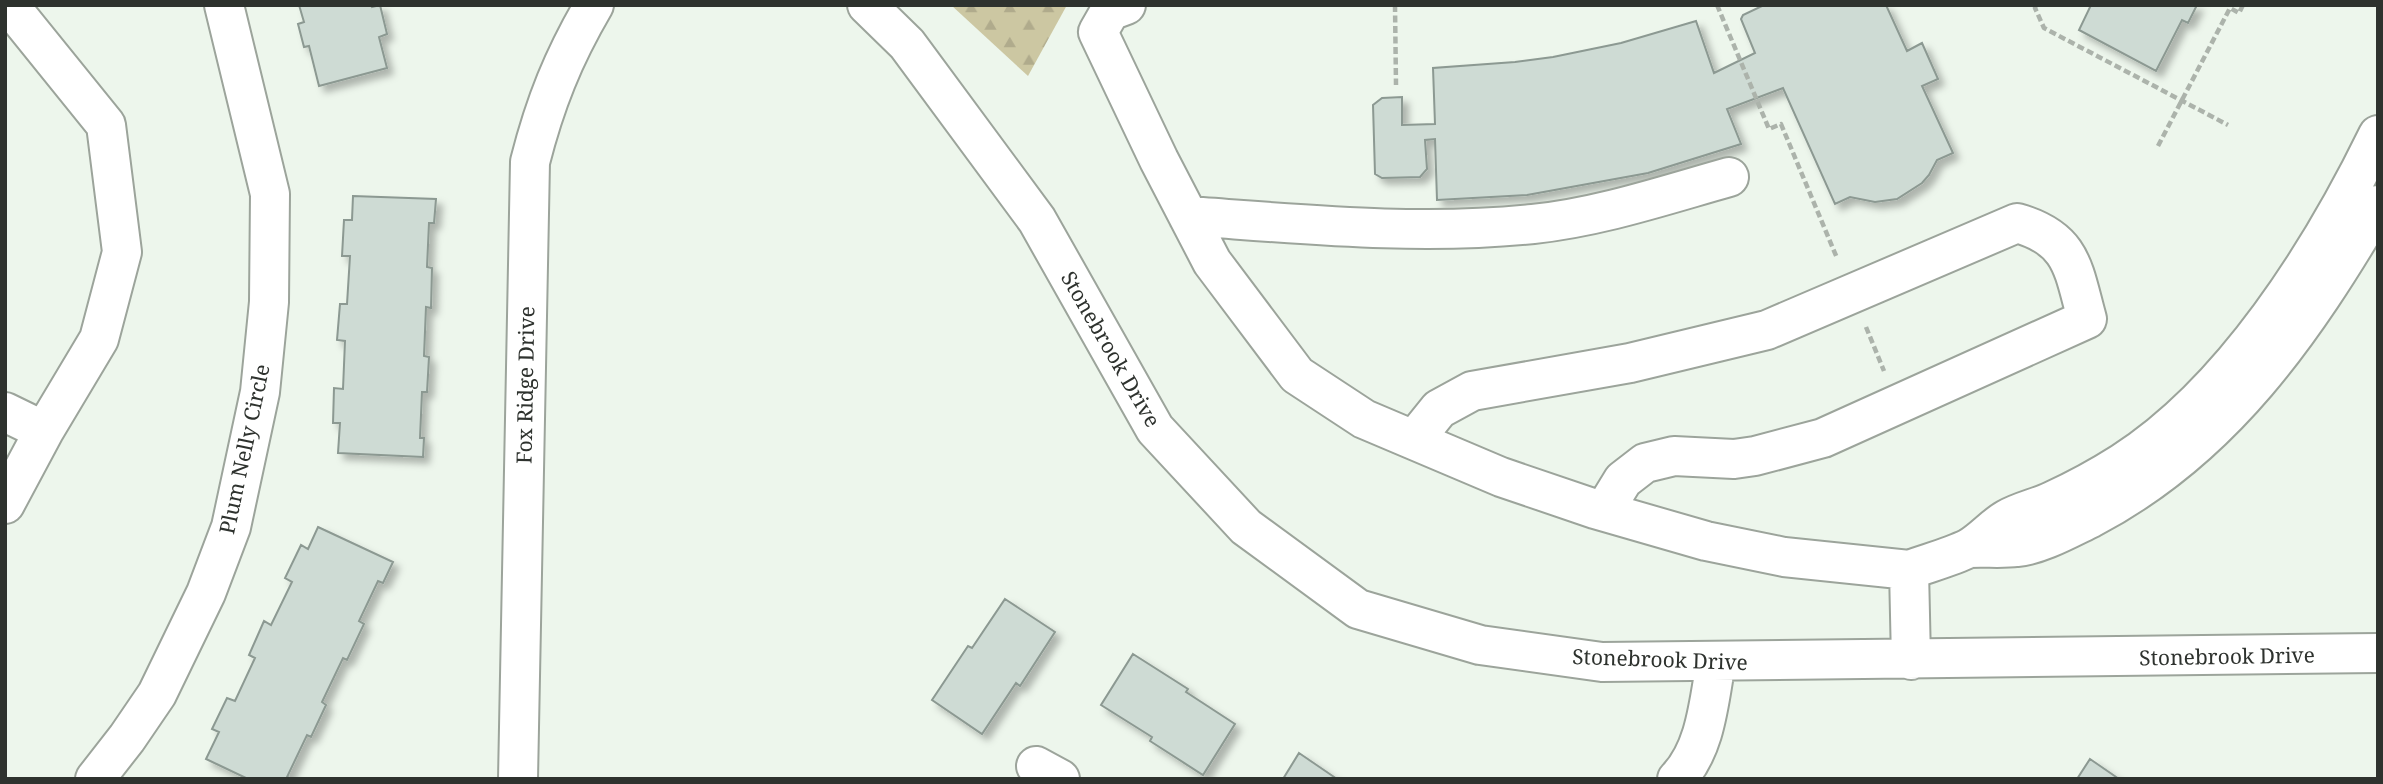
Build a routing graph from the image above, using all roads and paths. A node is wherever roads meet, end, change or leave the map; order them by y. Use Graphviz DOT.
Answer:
graph roads {
  1 [pos="9,5"];
  2 [pos="224,5"];
  3 [pos="594,5"];
  4 [pos="867,5"];
  5 [pos="1125,5"];
  6 [pos="1395,5"];
  7 [pos="1717,5"];
  8 [pos="2036,5"];
  9 [pos="2243,5"];
  10 [pos="1396,85"];
  11 [pos="2182,100"];
  12 [pos="2228,125"];
  13 [pos="2378,135"];
  14 [pos="2158,146"];
  15 [pos="1729,177"];
  16 [pos="2378,205"];
  17 [pos="1188,216"];
  18 [pos="1852,294"];
  19 [pos="1898,404"];
  20 [pos="5,412"];
  21 [pos="44,431"];
  22 [pos="1414,440"];
  23 [pos="5,504"];
  24 [pos="1604,511"];
  25 [pos="1969,548"];
  26 [pos="1909,570"];
  27 [pos="2378,653"];
  28 [pos="1911,660"];
  29 [pos="1716,662"];
  30 [pos="95,779"];
  31 [pos="518,779"];
  32 [pos="1677,779"];
  1 -- 21 [label="street"];
  2 -- 30 [label="street, Plum Nelly Circle"];
  3 -- 31 [label="street, Fox Ridge Drive"];
  4 -- 29 [label="street, Stonebrook Drive"];
  5 -- 17 [label="street"];
  6 -- 10 [label="path"];
  7 -- 18 [label="path"];
  8 -- 11 [label="path"];
  9 -- 11 [label="path"];
  11 -- 12 [label="path"];
  11 -- 14 [label="path"];
  13 -- 25 [label="street"];
  15 -- 17 [label="street"];
  16 -- 25 [label="street"];
  17 -- 22 [label="street"];
  18 -- 19 [label="path"];
  18 -- 19 [label="street"];
  18 -- 22 [label="street"];
  19 -- 24 [label="street"];
  20 -- 21 [label="street"];
  21 -- 23 [label="street"];
  22 -- 24 [label="street"];
  24 -- 26 [label="street"];
  25 -- 26 [label="street"];
  26 -- 28 [label="street"];
  27 -- 28 [label="street, Stonebrook Drive"];
  28 -- 29 [label="street, Stonebrook Drive"];
  29 -- 32 [label="street"];
}
